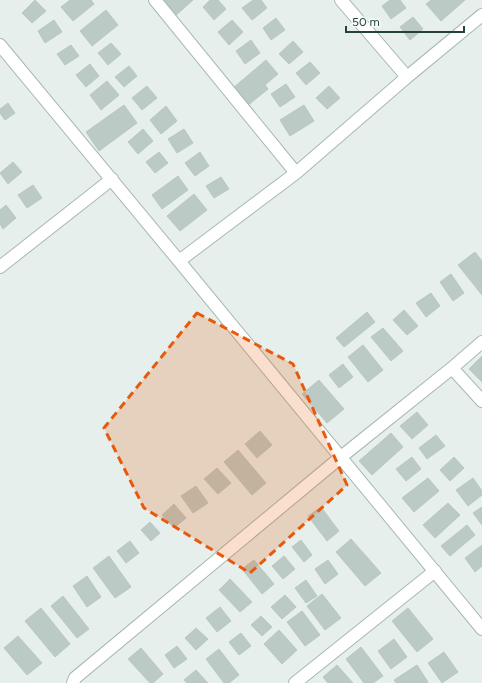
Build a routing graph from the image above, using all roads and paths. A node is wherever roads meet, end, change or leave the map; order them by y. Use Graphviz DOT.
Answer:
graph roads {
  1 [pos="155,0"];
  2 [pos="341,0"];
  3 [pos="482,15"];
  4 [pos="0,45"];
  5 [pos="407,77"];
  6 [pos="296,173"];
  7 [pos="112,179"];
  8 [pos="179,261"];
  9 [pos="0,267"];
  10 [pos="482,342"];
  11 [pos="452,368"];
  12 [pos="482,401"];
  13 [pos="341,456"];
  14 [pos="435,571"];
  15 [pos="482,629"];
  16 [pos="73,683"];
  17 [pos="295,683"];
  1 -- 6 [label="street"];
  2 -- 5 [label="street"];
  3 -- 5 [label="street"];
  4 -- 7 [label="street"];
  5 -- 6 [label="street"];
  6 -- 8 [label="street"];
  7 -- 8 [label="street"];
  7 -- 9 [label="street"];
  8 -- 13 [label="street"];
  10 -- 11 [label="street"];
  11 -- 12 [label="street"];
  11 -- 13 [label="street"];
  13 -- 14 [label="street"];
  13 -- 16 [label="street"];
  14 -- 15 [label="street"];
  14 -- 17 [label="street"];
}
